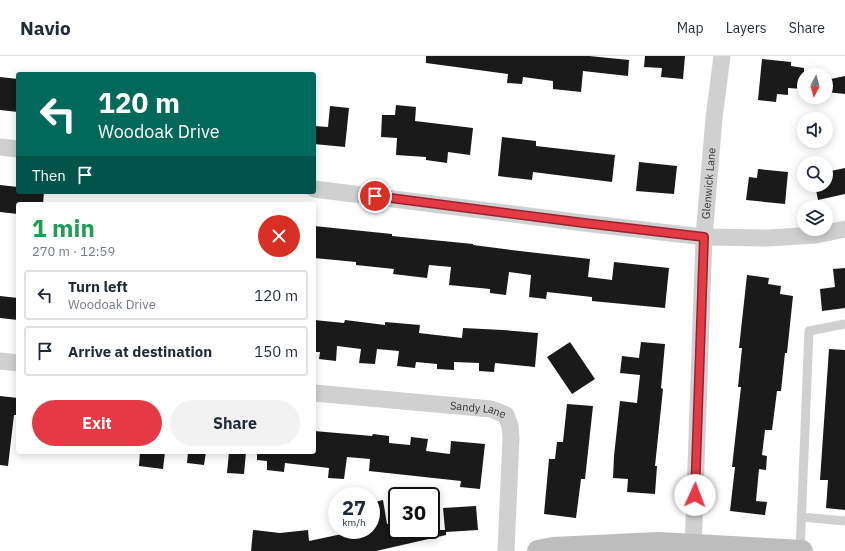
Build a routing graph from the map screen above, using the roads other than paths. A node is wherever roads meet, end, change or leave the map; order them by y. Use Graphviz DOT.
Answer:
graph roads {
  1 [pos="722,56"];
  2 [pos="0,147"];
  3 [pos="16,149"];
  4 [pos="316,189"];
  5 [pos="845,229"];
  6 [pos="704,237"];
  7 [pos="845,324"];
  8 [pos="0,361"];
  9 [pos="16,363"];
  10 [pos="316,393"];
  11 [pos="801,518"];
  12 [pos="845,521"];
  13 [pos="693,548"];
  14 [pos="506,551"];
  15 [pos="538,551"];
  16 [pos="801,551"];
  1 -- 6 [label="street, Glenwick Lane"];
  2 -- 3 [label="street"];
  4 -- 6 [label="street"];
  5 -- 6 [label="street"];
  6 -- 13 [label="street, Glenwick Lane"];
  7 -- 11 [label="lane"];
  8 -- 9 [label="street"];
  10 -- 14 [label="street, Sandy Lane"];
  11 -- 12 [label="lane"];
  11 -- 16 [label="lane"];
  13 -- 15 [label="main road"];
  13 -- 16 [label="main road"];
}
